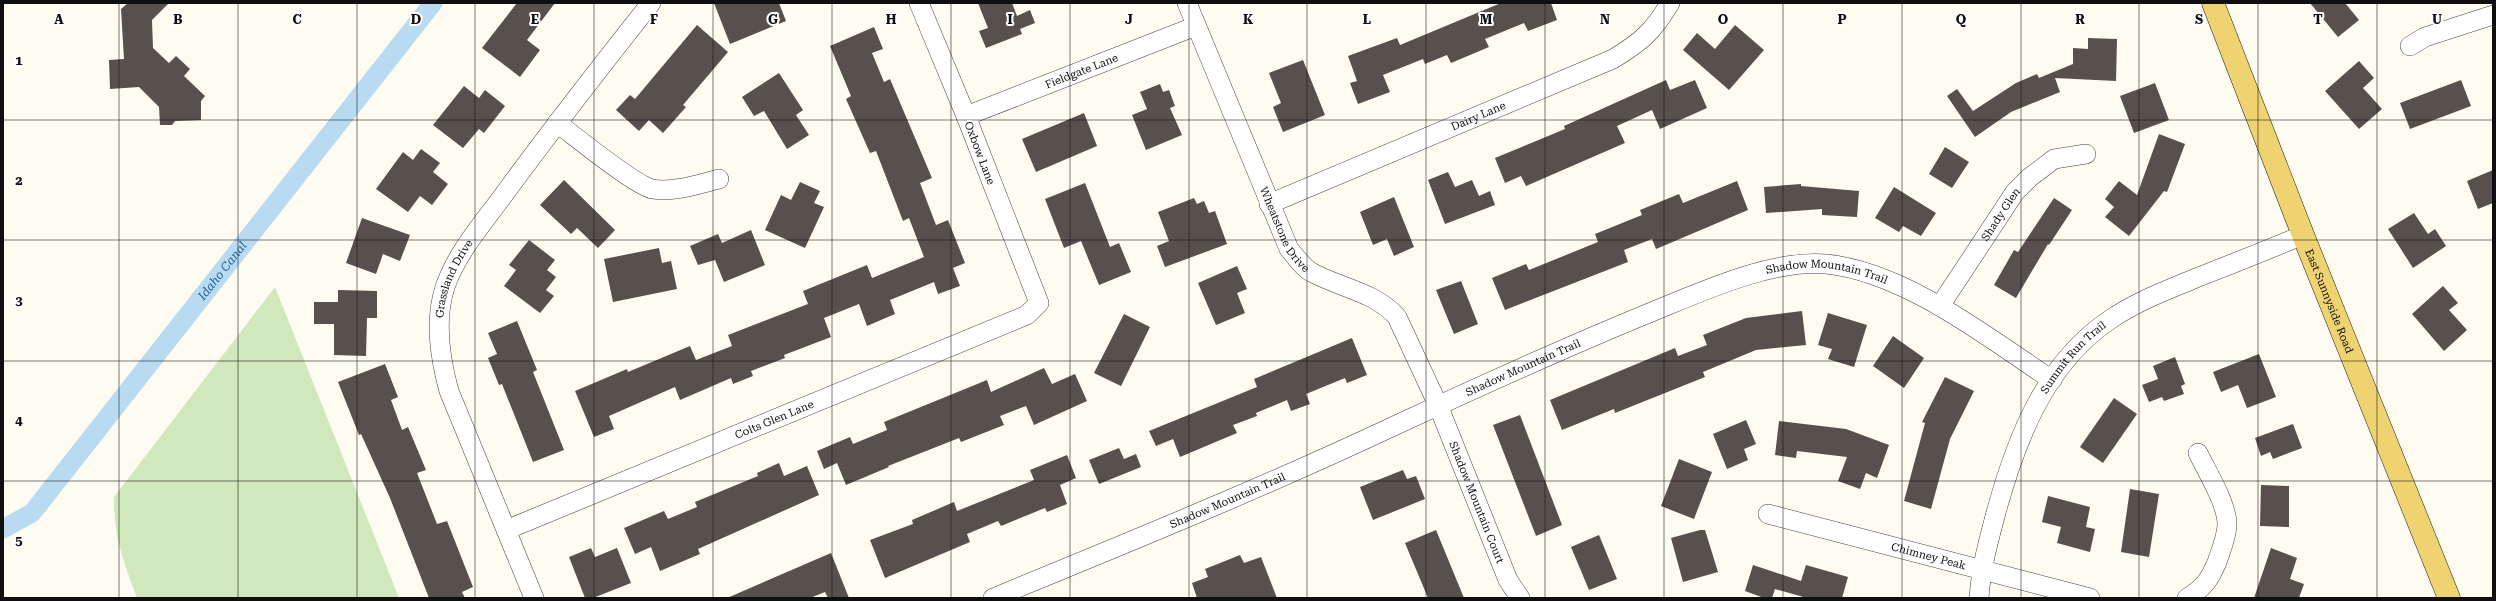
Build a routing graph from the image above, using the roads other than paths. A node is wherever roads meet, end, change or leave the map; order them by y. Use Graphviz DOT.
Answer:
graph roads {
  1 [pos="650,3"];
  2 [pos="919,3"];
  3 [pos="1187,3"];
  4 [pos="1670,3"];
  5 [pos="2213,3"];
  6 [pos="2493,15"];
  7 [pos="1196,26"];
  8 [pos="2410,46"];
  9 [pos="966,116"];
  10 [pos="557,123"];
  11 [pos="2086,154"];
  12 [pos="719,179"];
  13 [pos="1269,204"];
  14 [pos="2303,235"];
  15 [pos="1039,304"];
  16 [pos="1940,306"];
  17 [pos="2052,380"];
  18 [pos="1438,405"];
  19 [pos="2198,453"];
  20 [pos="1768,514"];
  21 [pos="506,530"];
  22 [pos="1981,571"];
  23 [pos="534,598"];
  24 [pos="993,598"];
  25 [pos="1520,598"];
  26 [pos="1979,598"];
  27 [pos="2090,598"];
  28 [pos="2187,598"];
  29 [pos="2450,598"];
  1 -- 10 [label="street, Grassland Drive"];
  2 -- 9 [label="street, Oxbow Lane"];
  3 -- 7 [label="street, Wheatstone Drive"];
  4 -- 13 [label="street, Dairy Lane"];
  5 -- 14 [label="main road, East Sunnyside Road"];
  6 -- 8 [label="street"];
  7 -- 9 [label="street, Fieldgate Lane"];
  7 -- 13 [label="street, Wheatstone Drive"];
  9 -- 15 [label="street, Oxbow Lane"];
  10 -- 12 [label="street"];
  10 -- 21 [label="street, Grassland Drive"];
  11 -- 16 [label="street, Shady Glen"];
  13 -- 18 [label="street, Wheatstone Drive"];
  14 -- 17 [label="street, Summit Run Trail"];
  14 -- 29 [label="main road, East Sunnyside Road"];
  15 -- 21 [label="street, Colts Glen Lane"];
  16 -- 17 [label="street, Shadow Mountain Trail"];
  16 -- 18 [label="street, Shadow Mountain Trail"];
  17 -- 22 [label="street, Summit Run Trail"];
  18 -- 24 [label="street, Shadow Mountain Trail"];
  18 -- 25 [label="street, Shadow Mountain Court"];
  19 -- 28 [label="street"];
  20 -- 22 [label="street, Chimney Peak"];
  21 -- 23 [label="street, Grassland Drive"];
  22 -- 26 [label="street, Summit Run Trail"];
  22 -- 27 [label="street, Chimney Peak"];
}
